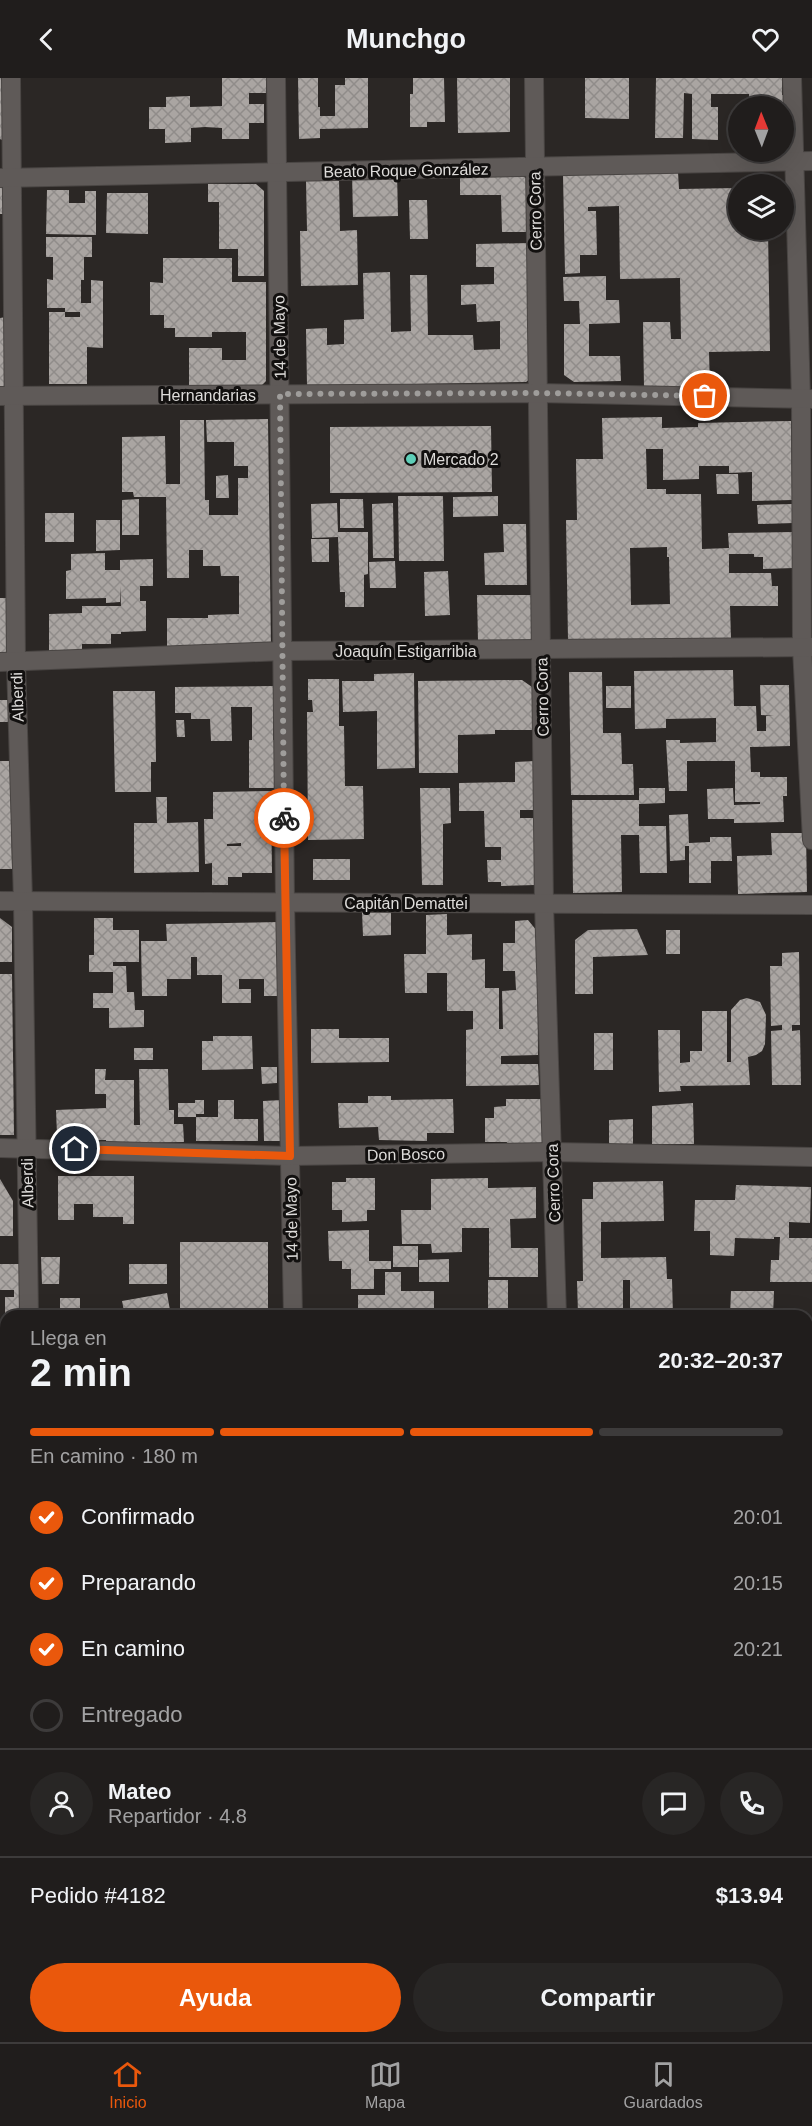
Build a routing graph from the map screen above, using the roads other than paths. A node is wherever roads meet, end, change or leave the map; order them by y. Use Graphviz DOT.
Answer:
graph roads {
  1 [pos="11,78"];
  2 [pos="276,78"];
  3 [pos="534,78"];
  4 [pos="792,78"];
  5 [pos="792,96"];
  6 [pos="812,161"];
  7 [pos="794,162"];
  8 [pos="535,167"];
  9 [pos="277,172"];
  10 [pos="5,178"];
  11 [pos="538,393"];
  12 [pos="280,394"];
  13 [pos="7,396"];
  14 [pos="806,399"];
  15 [pos="807,647"];
  16 [pos="541,650"];
  17 [pos="283,651"];
  18 [pos="8,662"];
  19 [pos="812,840"];
  20 [pos="0,901"];
  21 [pos="23,901"];
  22 [pos="285,902"];
  23 [pos="544,904"];
  24 [pos="812,905"];
  25 [pos="0,1148"];
  26 [pos="27,1148"];
  27 [pos="552,1152"];
  28 [pos="290,1156"];
  29 [pos="812,1157"];
  30 [pos="29,1310"];
  31 [pos="293,1310"];
  32 [pos="557,1310"];
  1 -- 10 [label="street, Alberdi"];
  2 -- 9 [label="street, 14 de Mayo"];
  3 -- 8 [label="street, Cerro Cora"];
  4 -- 5 [label="street"];
  6 -- 7 [label="street, Beato Roque González"];
  7 -- 8 [label="street, Beato Roque González"];
  7 -- 14 [label="street"];
  8 -- 9 [label="street, Beato Roque González"];
  8 -- 11 [label="street, Cerro Cora"];
  9 -- 10 [label="street, Beato Roque González"];
  9 -- 12 [label="street, 14 de Mayo"];
  10 -- 13 [label="street, Alberdi"];
  11 -- 12 [label="street, Hernandarias"];
  11 -- 14 [label="street, Hernandarias"];
  11 -- 16 [label="street, Cerro Cora"];
  12 -- 13 [label="street, Hernandarias"];
  12 -- 17 [label="street, 14 de Mayo"];
  13 -- 18 [label="street, Alberdi"];
  14 -- 15 [label="street"];
  15 -- 16 [label="street, Joaquín Estigarribia"];
  15 -- 19 [label="street"];
  16 -- 17 [label="street, Joaquín Estigarribia"];
  16 -- 23 [label="street, Cerro Cora"];
  17 -- 18 [label="street, Joaquín Estigarribia"];
  17 -- 22 [label="street, 14 de Mayo"];
  18 -- 21 [label="street, Alberdi"];
  20 -- 21 [label="street, Capitán Demattei"];
  21 -- 22 [label="street, Capitán Demattei"];
  21 -- 26 [label="street, Alberdi"];
  22 -- 23 [label="street, Capitán Demattei"];
  22 -- 28 [label="street, 14 de Mayo"];
  23 -- 24 [label="street, Capitán Demattei"];
  23 -- 27 [label="street, Cerro Cora"];
  25 -- 26 [label="street, Don Bosco"];
  26 -- 28 [label="street, Don Bosco"];
  26 -- 30 [label="street, Alberdi"];
  27 -- 28 [label="street, Don Bosco"];
  27 -- 29 [label="street, Don Bosco"];
  27 -- 32 [label="street, Cerro Cora"];
  28 -- 31 [label="street, 14 de Mayo"];
}
